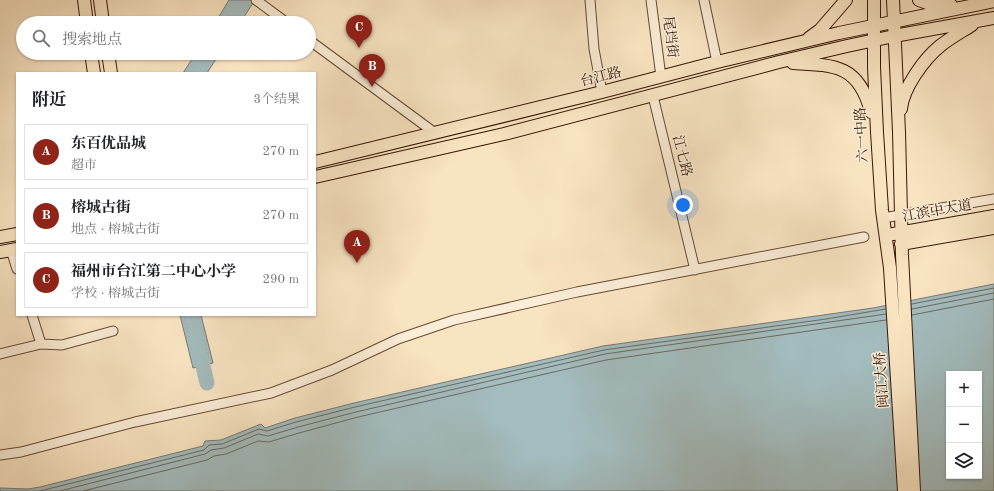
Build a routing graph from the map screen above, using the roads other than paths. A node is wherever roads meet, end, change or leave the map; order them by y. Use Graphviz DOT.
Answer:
graph roads {
  1 [pos="84,0"];
  2 [pos="100,0"];
  3 [pos="590,0"];
  4 [pos="651,0"];
  5 [pos="704,0"];
  6 [pos="846,0"];
  7 [pos="874,0"];
  8 [pos="893,0"];
  9 [pos="919,0"];
  10 [pos="256,1"];
  11 [pos="994,1"];
  12 [pos="978,4"];
  13 [pos="86,16"];
  14 [pos="102,16"];
  15 [pos="277,16"];
  16 [pos="994,18"];
  17 [pos="981,21"];
  18 [pos="894,22"];
  19 [pos="874,26"];
  20 [pos="894,36"];
  21 [pos="874,40"];
  22 [pos="797,43"];
  23 [pos="316,45"];
  24 [pos="92,60"];
  25 [pos="109,60"];
  26 [pos="717,62"];
  27 [pos="779,62"];
  28 [pos="94,72"];
  29 [pos="111,72"];
  30 [pos="661,77"];
  31 [pos="602,92"];
  32 [pos="652,96"];
  33 [pos="877,132"];
  34 [pos="899,132"];
  35 [pos="435,133"];
  36 [pos="316,162"];
  37 [pos="316,177"];
  38 [pos="994,199"];
  39 [pos="900,210"];
  40 [pos="994,216"];
  41 [pos="883,218"];
  42 [pos="0,228"];
  43 [pos="994,228"];
  44 [pos="16,233"];
  45 [pos="16,233"];
  46 [pos="886,235"];
  47 [pos="0,237"];
  48 [pos="864,238"];
  49 [pos="901,239"];
  50 [pos="9,250"];
  51 [pos="16,267"];
  52 [pos="890,268"];
  53 [pos="695,270"];
  54 [pos="32,316"];
  55 [pos="113,331"];
  56 [pos="41,344"];
  57 [pos="0,354"];
  58 [pos="0,455"];
  59 [pos="904,491"];
  60 [pos="914,491"];
  1 -- 13 [label="main road"];
  2 -- 14 [label="main road"];
  3 -- 31 [label="street"];
  4 -- 30 [label="street, 尾垱街"];
  5 -- 26 [label="street"];
  6 -- 22 [label="main road"];
  7 -- 19 [label="main road, 六一中路"];
  8 -- 18 [label="main road"];
  9 -- 12 [label="main road"];
  10 -- 15 [label="street"];
  11 -- 12 [label="main road"];
  12 -- 18 [label="main road, 台江路"];
  16 -- 17 [label="main road"];
  17 -- 20 [label="main road"];
  17 -- 34 [label="main road"];
  18 -- 19 [label="main road, 台江路"];
  18 -- 20 [label="main road"];
  19 -- 21 [label="main road, 六一中路"];
  19 -- 22 [label="main road, 台江路"];
  20 -- 21 [label="main road"];
  20 -- 34 [label="main road"];
  21 -- 27 [label="main road"];
  21 -- 33 [label="main road, 六一中路"];
  22 -- 26 [label="main road, 台江路"];
  23 -- 35 [label="street"];
  24 -- 28 [label="main road"];
  25 -- 29 [label="main road"];
  26 -- 30 [label="main road, 台江路"];
  27 -- 32 [label="main road"];
  27 -- 33 [label="main road"];
  30 -- 31 [label="main road, 台江路"];
  31 -- 35 [label="main road, 台江路"];
  32 -- 37 [label="main road"];
  32 -- 53 [label="street, 江七路"];
  33 -- 41 [label="main road, 六一中路"];
  34 -- 39 [label="main road"];
  35 -- 36 [label="main road, 台江路"];
  38 -- 39 [label="street"];
  39 -- 41 [label="street"];
  39 -- 49 [label="main road, 闽江大桥"];
  40 -- 49 [label="main road, 江滨中大道"];
  41 -- 46 [label="main road, 六一中路"];
  42 -- 44 [label="main road"];
  43 -- 49 [label="main road, 江滨中大道"];
  45 -- 47 [label="main road"];
  46 -- 49 [label="main road, 江滨中大道"];
  46 -- 52 [label="main road, 六一中路"];
  48 -- 53 [label="street"];
  49 -- 60 [label="main road, 闽江大桥"];
  50 -- 51 [label="street"];
  52 -- 59 [label="main road, 闽江大桥"];
  53 -- 58 [label="street"];
  54 -- 56 [label="street"];
  55 -- 56 [label="street"];
  56 -- 57 [label="street"];
}
